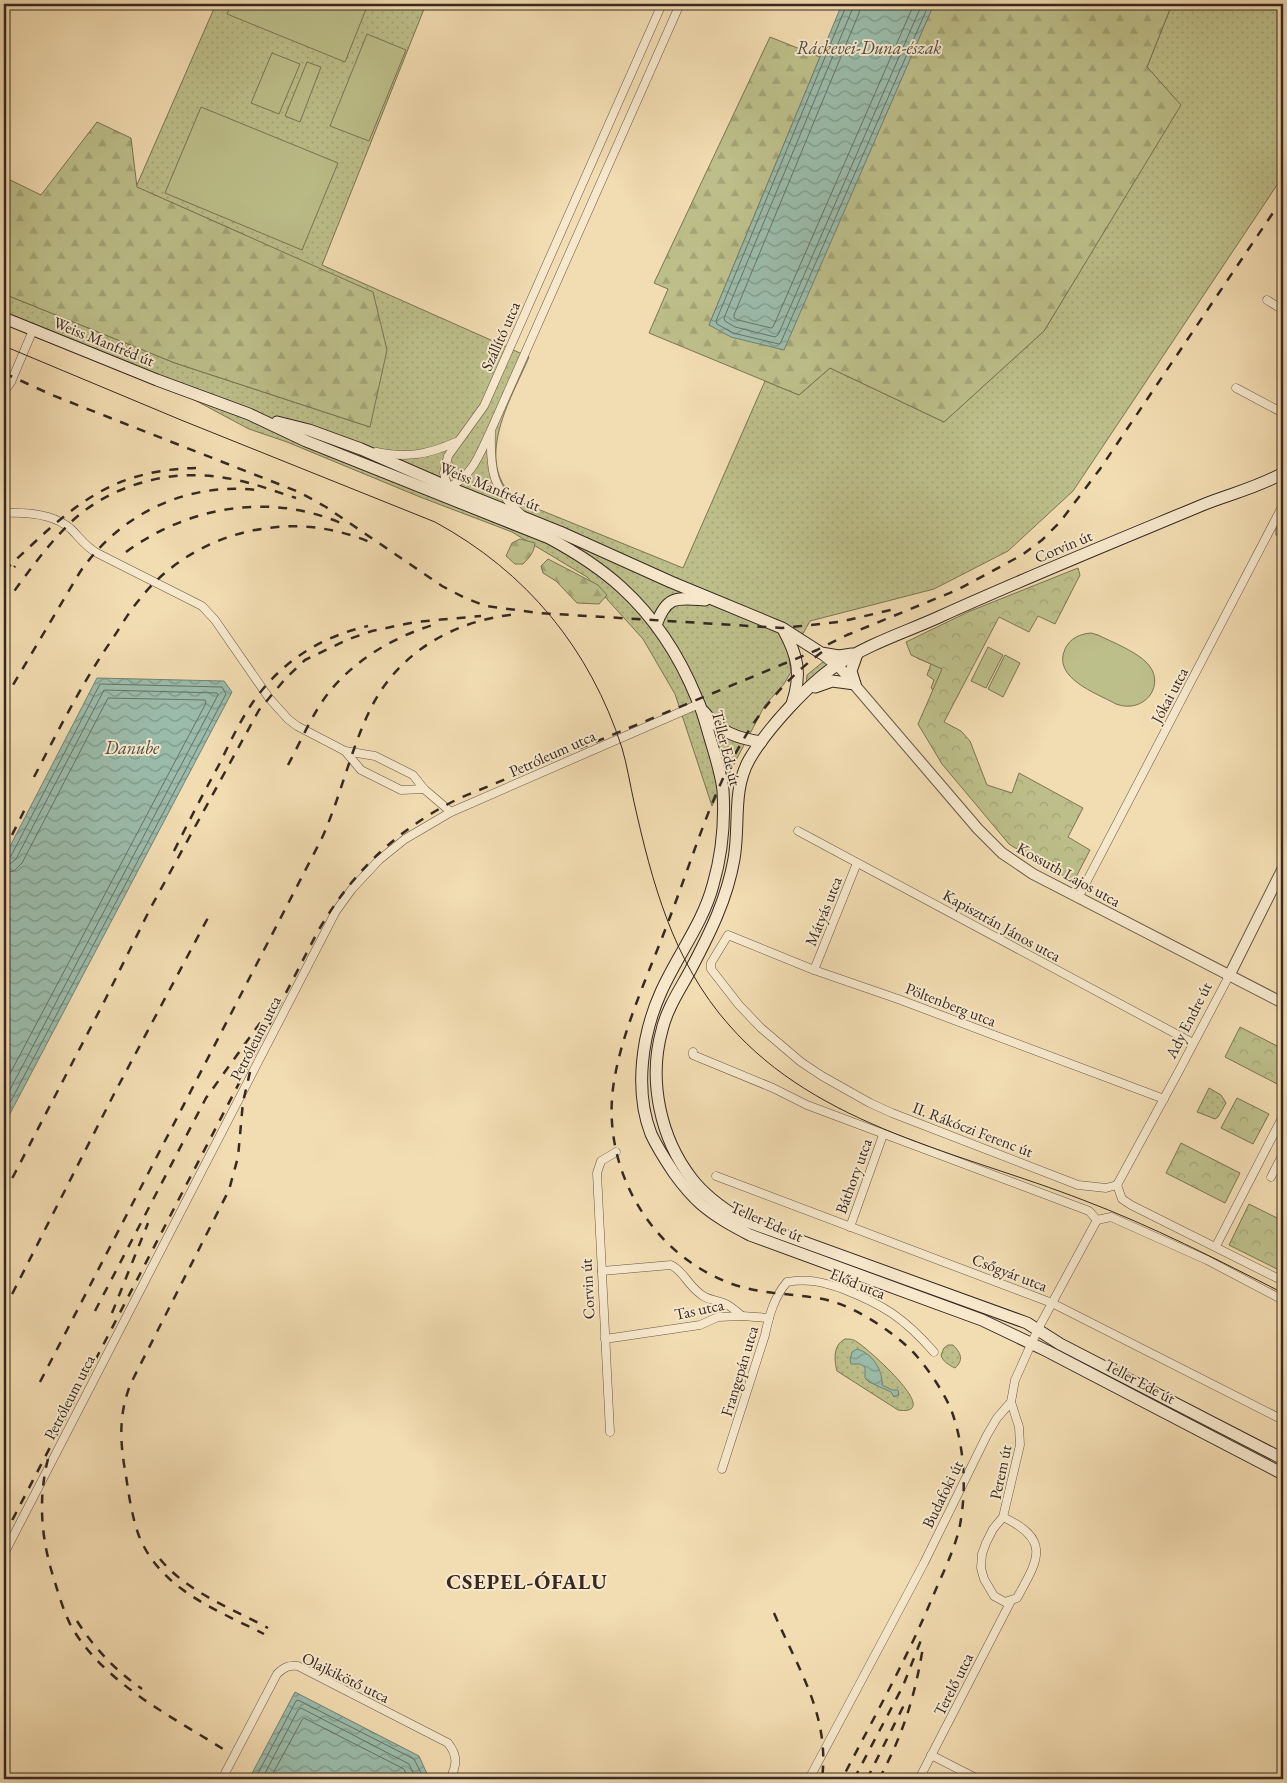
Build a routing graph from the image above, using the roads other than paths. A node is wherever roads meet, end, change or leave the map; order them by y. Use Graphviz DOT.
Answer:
graph roads {
  1 [pos="662,4"];
  2 [pos="680,4"];
  3 [pos="609,124"];
  4 [pos="624,130"];
  5 [pos="558,237"];
  6 [pos="574,244"];
  7 [pos="1267,300"];
  8 [pos="1283,310"];
  9 [pos="4,318"];
  10 [pos="33,330"];
  11 [pos="512,344"];
  12 [pos="526,351"];
  13 [pos="1236,388"];
  14 [pos="4,392"];
  15 [pos="1283,413"];
  16 [pos="249,414"];
  17 [pos="491,430"];
  18 [pos="458,441"];
  19 [pos="361,449"];
  20 [pos="1283,473"];
  21 [pos="448,487"];
  22 [pos="424,489"];
  23 [pos="458,502"];
  24 [pos="1283,505"];
  25 [pos="4,513"];
  26 [pos="524,517"];
  27 [pos="715,601"];
  28 [pos="656,625"];
  29 [pos="782,628"];
  30 [pos="821,653"];
  31 [pos="856,654"];
  32 [pos="837,665"];
  33 [pos="855,684"];
  34 [pos="804,693"];
  35 [pos="699,704"];
  36 [pos="790,708"];
  37 [pos="761,742"];
  38 [pos="345,752"];
  39 [pos="424,789"];
  40 [pos="451,812"];
  41 [pos="798,831"];
  42 [pos="857,862"];
  43 [pos="1283,868"];
  44 [pos="1078,898"];
  45 [pos="728,936"];
  46 [pos="814,970"];
  47 [pos="1228,976"];
  48 [pos="1283,1003"];
  49 [pos="1193,1043"];
  50 [pos="693,1052"];
  51 [pos="1164,1099"];
  52 [pos="1283,1116"];
  53 [pos="883,1135"];
  54 [pos="616,1152"];
  55 [pos="1283,1154"];
  56 [pos="716,1176"];
  57 [pos="1271,1177"];
  58 [pos="1117,1185"];
  59 [pos="1097,1220"];
  60 [pos="850,1226"];
  61 [pos="1216,1246"];
  62 [pos="602,1272"];
  63 [pos="1283,1281"];
  64 [pos="787,1282"];
  65 [pos="1283,1300"];
  66 [pos="1052,1303"];
  67 [pos="742,1316"];
  68 [pos="769,1318"];
  69 [pos="1038,1329"];
  70 [pos="606,1339"];
  71 [pos="1032,1344"];
  72 [pos="934,1352"];
  73 [pos="1011,1402"];
  74 [pos="1283,1420"];
  75 [pos="610,1432"];
  76 [pos="1283,1459"];
  77 [pos="722,1469"];
  78 [pos="1283,1474"];
  79 [pos="1003,1518"];
  80 [pos="4,1554"];
  81 [pos="1011,1602"];
  82 [pos="931,1755"];
  83 [pos="222,1779"];
  84 [pos="450,1779"];
  85 [pos="809,1779"];
  86 [pos="919,1779"];
  87 [pos="978,1779"];
  1 -- 3 [label="street, Szállító utca"];
  2 -- 4 [label="street, Szállító utca"];
  3 -- 4 [label="street"];
  3 -- 5 [label="street, Szállító utca"];
  4 -- 6 [label="street, Szállító utca"];
  5 -- 6 [label="street"];
  5 -- 11 [label="street, Szállító utca"];
  6 -- 12 [label="street, Szállító utca"];
  7 -- 8 [label="street"];
  9 -- 10 [label="main road, Weiss Manfréd út"];
  10 -- 14 [label="street"];
  10 -- 16 [label="main road, Weiss Manfréd út"];
  11 -- 12 [label="street"];
  11 -- 18 [label="street, Szállító utca"];
  12 -- 17 [label="street, Szállító utca"];
  13 -- 15 [label="street"];
  16 -- 19 [label="main road, Weiss Manfréd út"];
  16 -- 22 [label="main road, Weiss Manfréd út"];
  17 -- 21 [label="street, Szállító utca"];
  17 -- 26 [label="street, Szállító utca"];
  18 -- 19 [label="street, Szállító utca"];
  18 -- 21 [label="street, Szállító utca"];
  19 -- 21 [label="main road, Weiss Manfréd út"];
  20 -- 31 [label="main road, Corvin út"];
  21 -- 22 [label="street"];
  21 -- 23 [label="street"];
  21 -- 26 [label="main road, Weiss Manfréd út"];
  22 -- 23 [label="main road, Weiss Manfréd út"];
  23 -- 28 [label="main road, Weiss Manfréd út"];
  24 -- 44 [label="street, Jókai utca"];
  25 -- 38 [label="street"];
  26 -- 27 [label="main road, Weiss Manfréd út"];
  27 -- 28 [label="main road, Weiss Manfréd út"];
  27 -- 29 [label="main road, Weiss Manfréd út"];
  28 -- 35 [label="main road, Weiss Manfréd út"];
  29 -- 30 [label="main road, Weiss Manfréd út"];
  29 -- 36 [label="main road"];
  30 -- 31 [label="main road"];
  30 -- 32 [label="street, Kossuth Lajos utca"];
  31 -- 32 [label="main road, Corvin út"];
  31 -- 33 [label="main road"];
  32 -- 33 [label="street, Kossuth Lajos utca"];
  32 -- 34 [label="main road, Corvin út"];
  33 -- 34 [label="main road"];
  33 -- 44 [label="street, Kossuth Lajos utca"];
  34 -- 36 [label="main road"];
  35 -- 37 [label="main road"];
  35 -- 40 [label="street, Petróleum utca"];
  35 -- 71 [label="main road, Teller Ede út"];
  36 -- 37 [label="main road"];
  37 -- 69 [label="main road, Teller Ede út"];
  38 -- 39 [label="street"];
  38 -- 39 [label="street"];
  39 -- 40 [label="street"];
  40 -- 80 [label="street, Petróleum utca"];
  41 -- 42 [label="street, Kapisztrán János utca"];
  42 -- 46 [label="street, Mátyás utca"];
  42 -- 49 [label="street, Kapisztrán János utca"];
  43 -- 47 [label="street, Ady Endre út"];
  44 -- 47 [label="street, Kossuth Lajos utca"];
  45 -- 46 [label="street, Pöltenberg utca"];
  45 -- 58 [label="street, II. Rákóczi Ferenc út"];
  46 -- 51 [label="street, Pöltenberg utca"];
  47 -- 48 [label="street, Kossuth Lajos utca"];
  47 -- 49 [label="street, Ady Endre út"];
  49 -- 51 [label="street, Ady Endre út"];
  50 -- 53 [label="street"];
  51 -- 58 [label="street, Ady Endre út"];
  52 -- 61 [label="street"];
  53 -- 59 [label="street"];
  53 -- 60 [label="street, Báthory utca"];
  54 -- 62 [label="street, Corvin út"];
  55 -- 57 [label="street"];
  56 -- 60 [label="street, Csőgyár utca"];
  58 -- 61 [label="street"];
  59 -- 65 [label="street"];
  59 -- 66 [label="street, Budafoki út"];
  60 -- 66 [label="street, Csőgyár utca"];
  61 -- 63 [label="street"];
  62 -- 67 [label="street"];
  62 -- 70 [label="street, Corvin út"];
  64 -- 68 [label="street, Frangepán utca"];
  64 -- 72 [label="street, Előd utca"];
  66 -- 69 [label="street, Budafoki út"];
  66 -- 74 [label="street, Csőgyár utca"];
  67 -- 68 [label="street, Tas utca"];
  67 -- 70 [label="street, Tas utca"];
  68 -- 77 [label="street, Frangepán utca"];
  69 -- 71 [label="street, Budafoki út"];
  69 -- 76 [label="main road, Teller Ede út"];
  70 -- 75 [label="street, Corvin út"];
  71 -- 73 [label="street, Budafoki út"];
  71 -- 78 [label="main road, Teller Ede út"];
  73 -- 79 [label="street, Perem út"];
  73 -- 85 [label="street, Budafoki út"];
  79 -- 81 [label="street, Perem út"];
  79 -- 81 [label="street, Perem út"];
  81 -- 82 [label="street, Terelő utca"];
  82 -- 86 [label="street, Terelő utca"];
  82 -- 87 [label="street"];
  83 -- 84 [label="street, Olajkikötő utca"];
}
